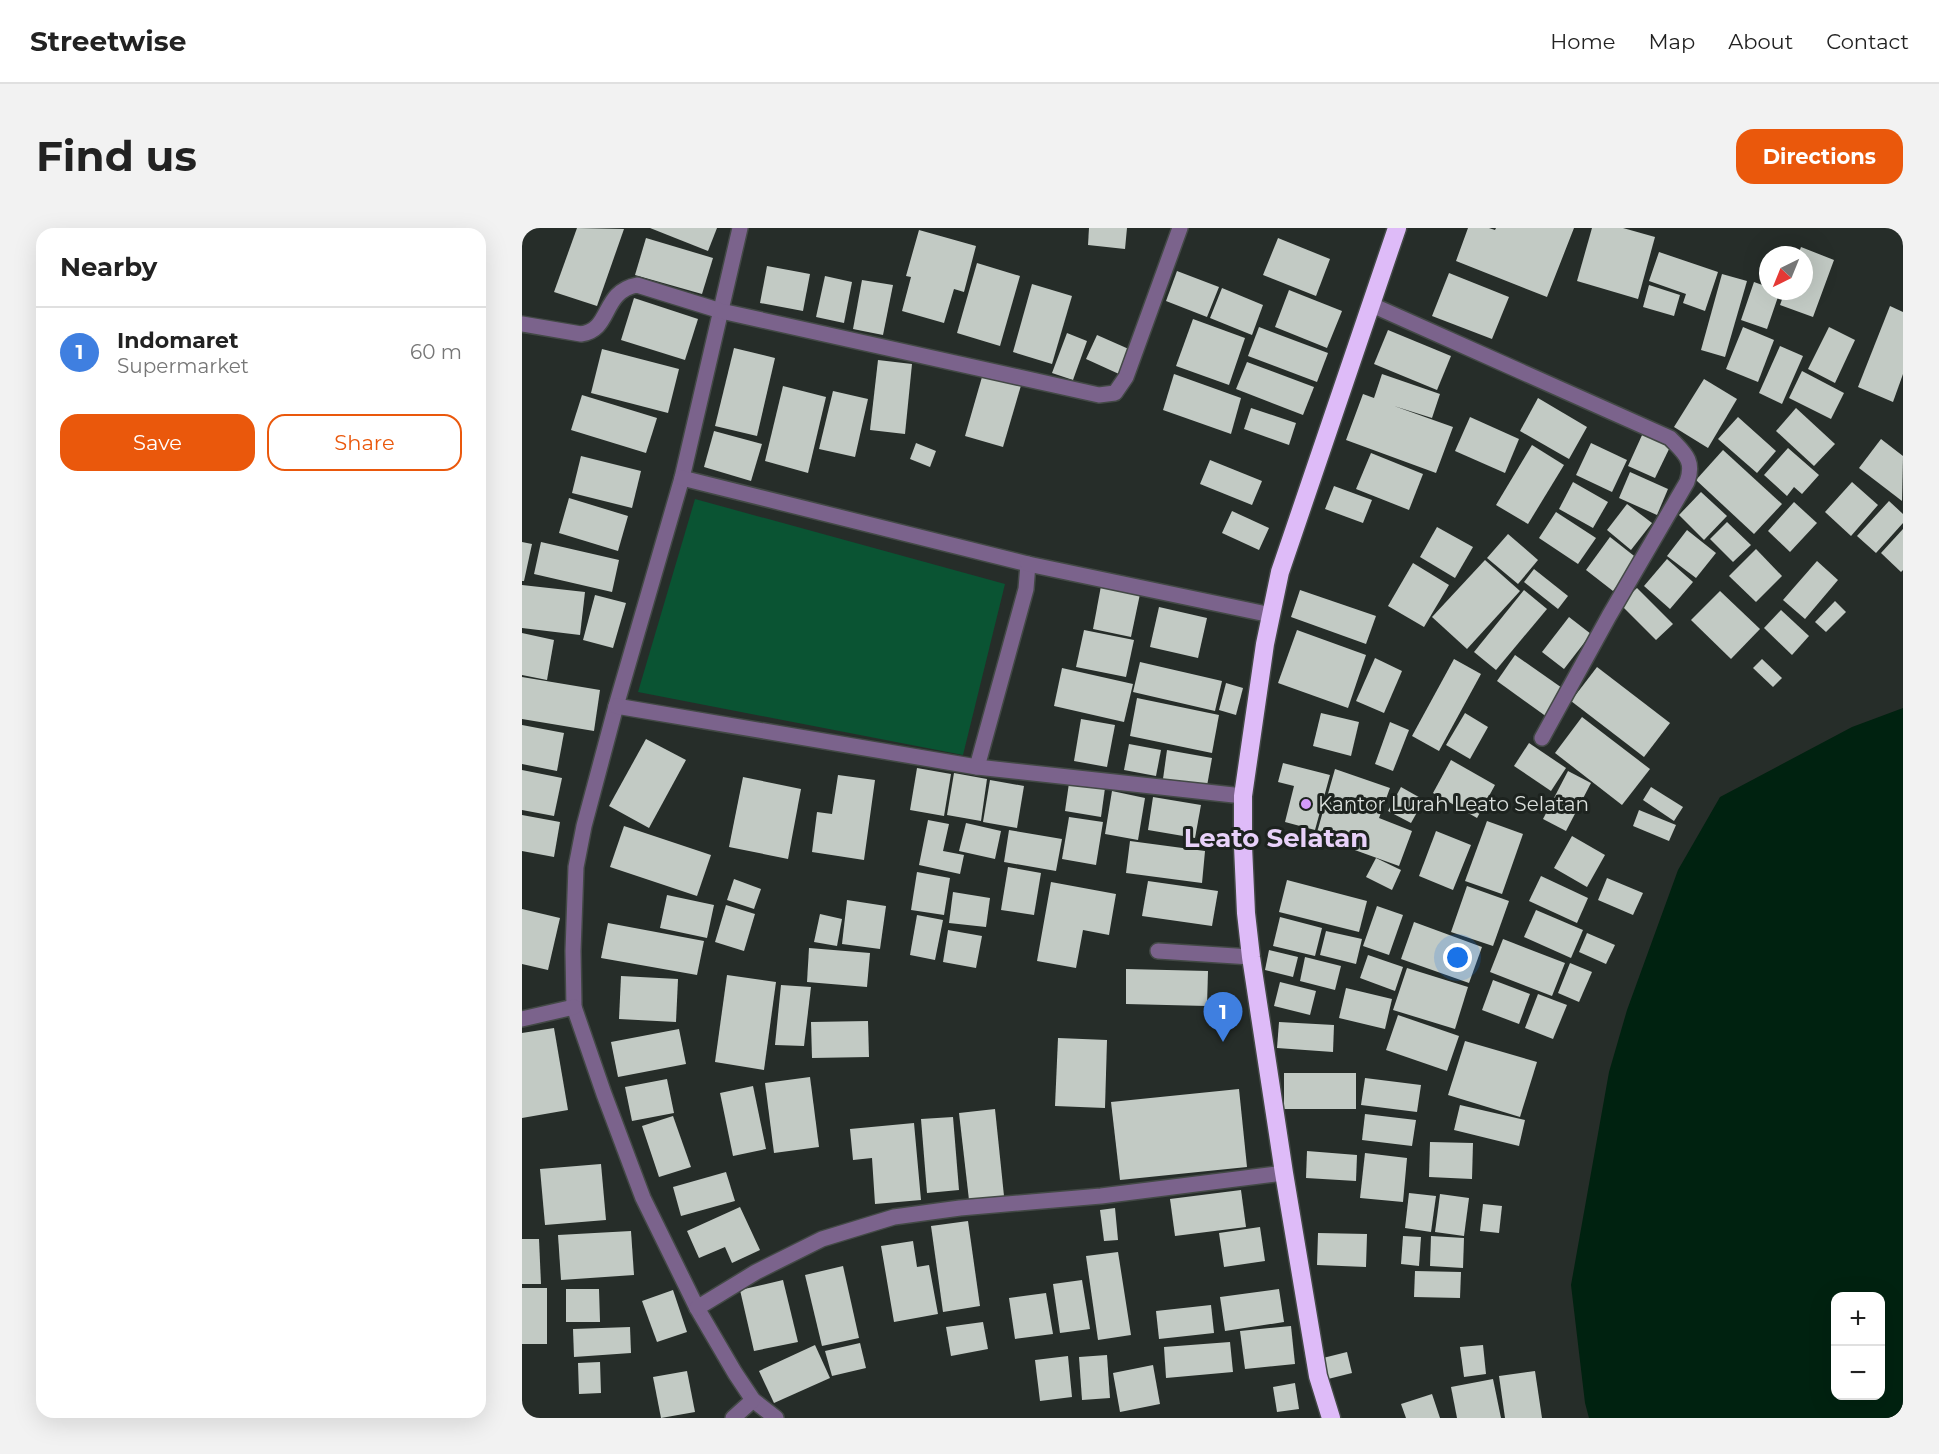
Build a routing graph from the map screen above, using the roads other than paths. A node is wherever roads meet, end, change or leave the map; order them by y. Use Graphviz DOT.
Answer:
graph roads {
  1 [pos="740,228"];
  2 [pos="1180,228"];
  3 [pos="1397,228"];
  4 [pos="1372,305"];
  5 [pos="721,311"];
  6 [pos="522,324"];
  7 [pos="682,477"];
  8 [pos="1028,564"];
  9 [pos="1271,615"];
  10 [pos="616,705"];
  11 [pos="1542,738"];
  12 [pos="977,767"];
  13 [pos="1244,796"];
  14 [pos="1158,951"];
  15 [pos="1251,957"];
  16 [pos="574,1007"];
  17 [pos="522,1018"];
  18 [pos="1284,1173"];
  19 [pos="697,1308"];
  20 [pos="753,1400"];
  21 [pos="733,1418"];
  22 [pos="776,1418"];
  23 [pos="1331,1418"];
  1 -- 5 [label="street"];
  2 -- 5 [label="street"];
  3 -- 4 [label="highway"];
  4 -- 9 [label="highway"];
  4 -- 11 [label="street"];
  5 -- 6 [label="street"];
  5 -- 7 [label="street"];
  7 -- 8 [label="street"];
  7 -- 10 [label="street"];
  8 -- 9 [label="street"];
  8 -- 12 [label="street"];
  9 -- 13 [label="highway"];
  10 -- 12 [label="street"];
  10 -- 16 [label="street"];
  12 -- 13 [label="street"];
  13 -- 15 [label="highway"];
  14 -- 15 [label="street"];
  15 -- 18 [label="highway"];
  16 -- 17 [label="street"];
  16 -- 19 [label="street"];
  18 -- 19 [label="street"];
  18 -- 23 [label="highway"];
  19 -- 20 [label="street"];
  20 -- 21 [label="street"];
  20 -- 22 [label="street"];
}
